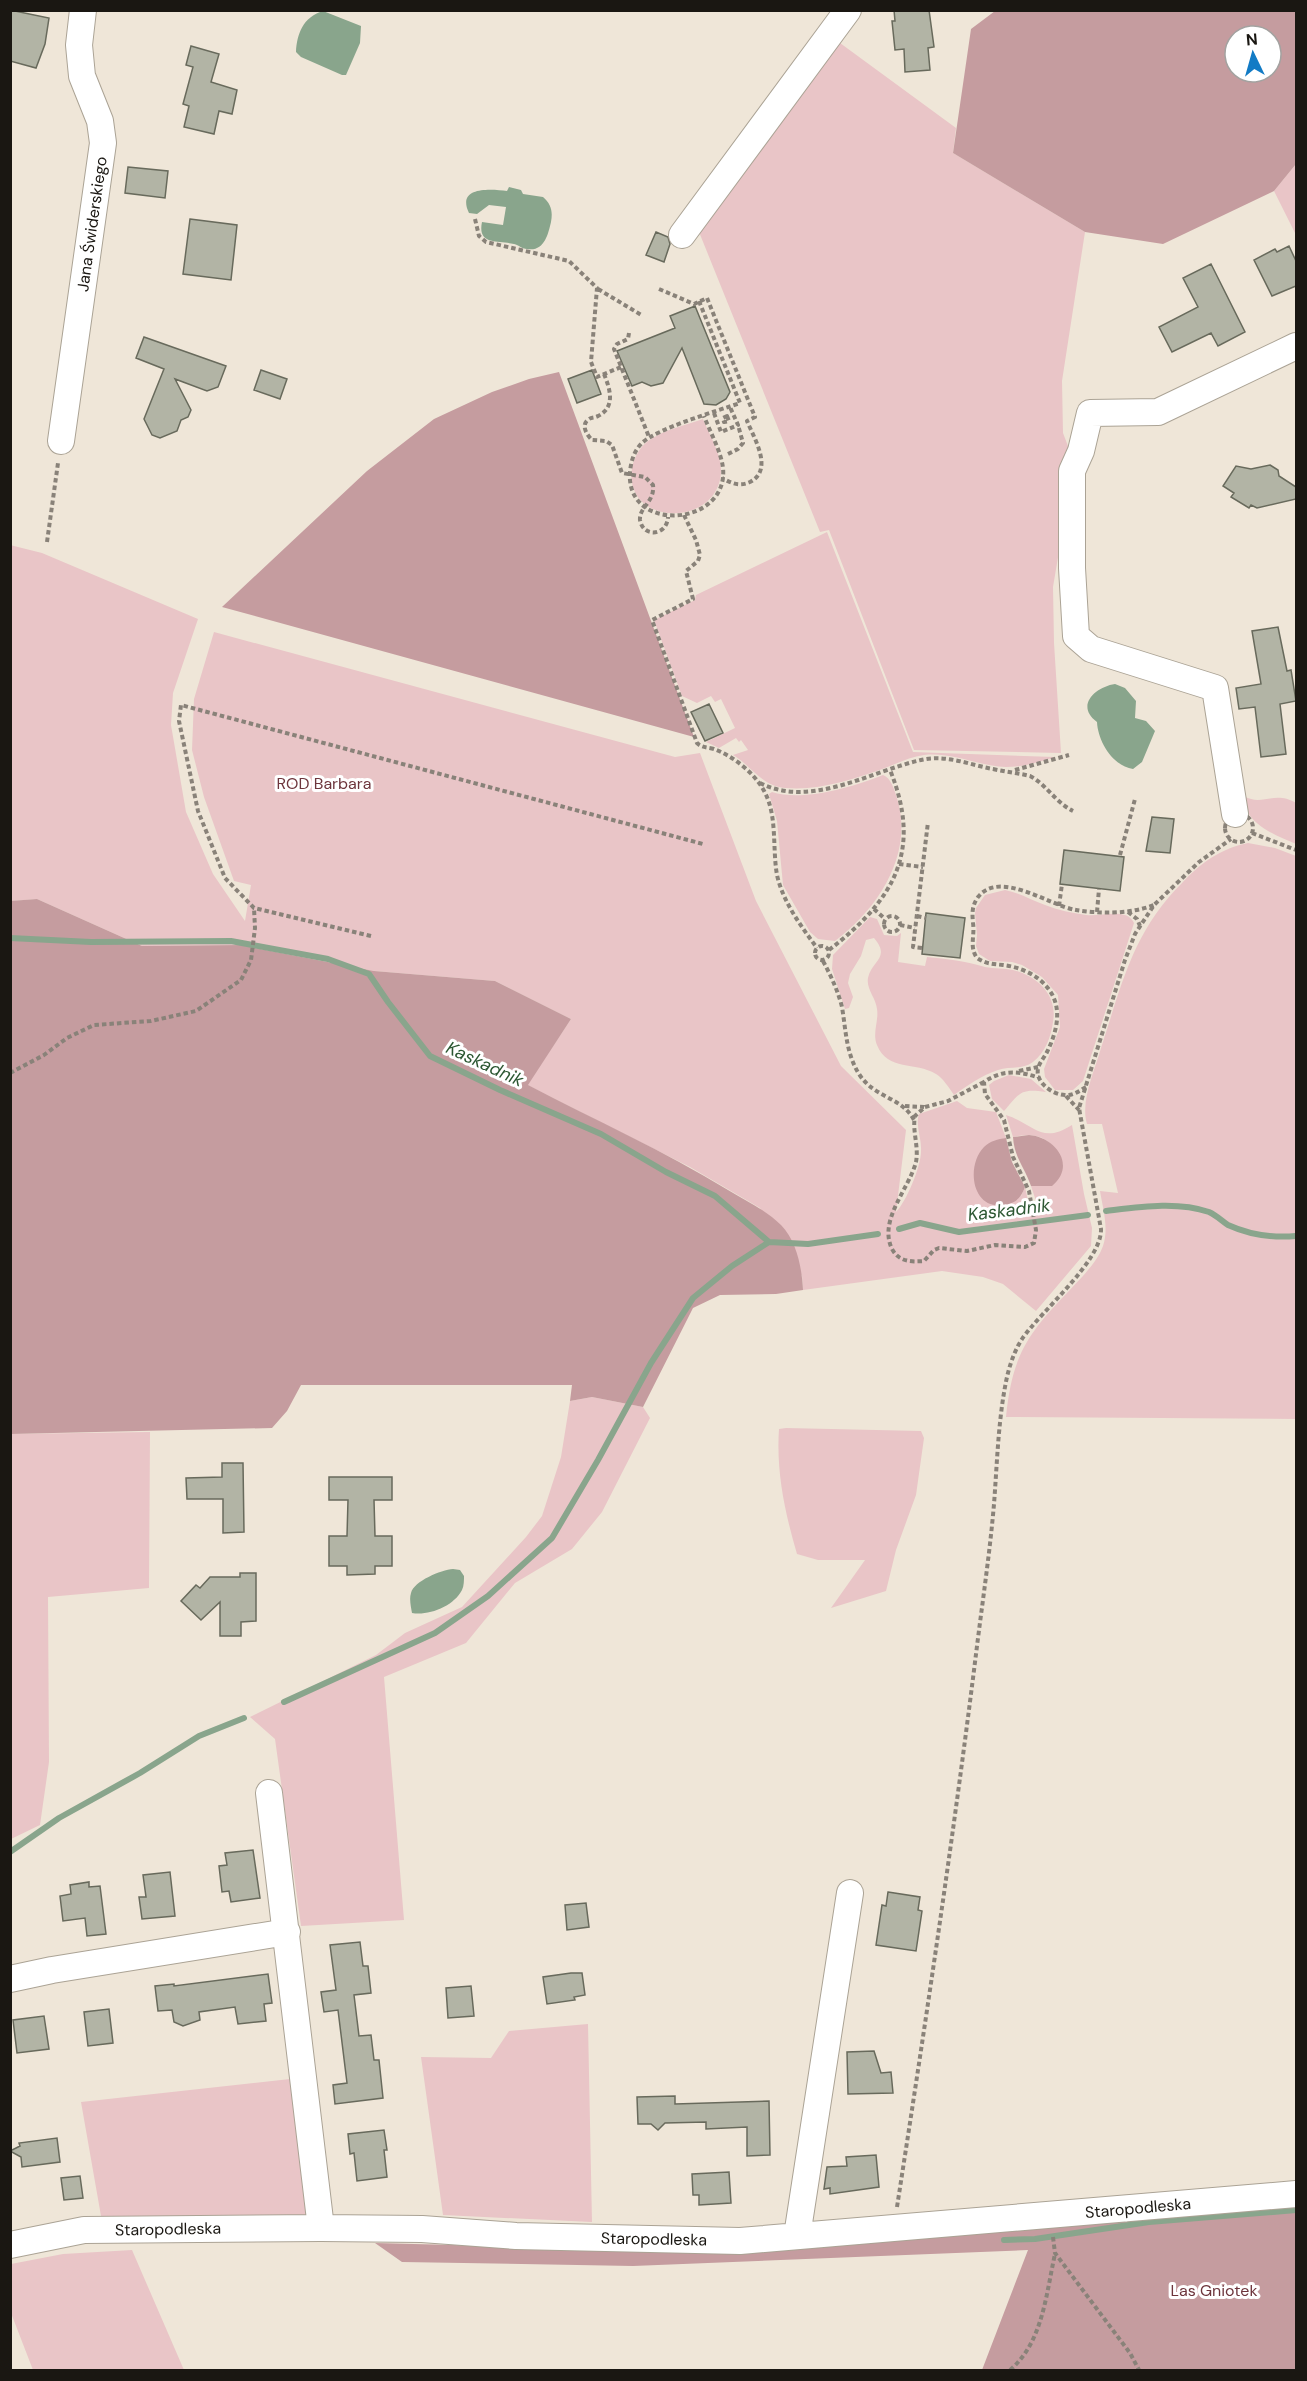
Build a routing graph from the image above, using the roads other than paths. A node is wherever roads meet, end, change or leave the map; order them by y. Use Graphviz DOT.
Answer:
graph roads {
  1 [pos="83,10"];
  2 [pos="848,10"];
  3 [pos="682,235"];
  4 [pos="1296,346"];
  5 [pos="61,441"];
  6 [pos="1235,814"];
  7 [pos="269,1792"];
  8 [pos="850,1893"];
  9 [pos="287,1932"];
  10 [pos="10,1979"];
  11 [pos="1296,2194"];
  12 [pos="321,2228"];
  13 [pos="797,2236"];
  14 [pos="10,2245"];
  1 -- 5 [label="street, Jana Świderskiego"];
  2 -- 3 [label="street"];
  4 -- 6 [label="street"];
  7 -- 9 [label="street"];
  8 -- 13 [label="street"];
  9 -- 10 [label="street"];
  9 -- 12 [label="street"];
  11 -- 13 [label="street, Staropodleska"];
  12 -- 13 [label="street, Staropodleska"];
  12 -- 14 [label="street, Staropodleska"];
}
